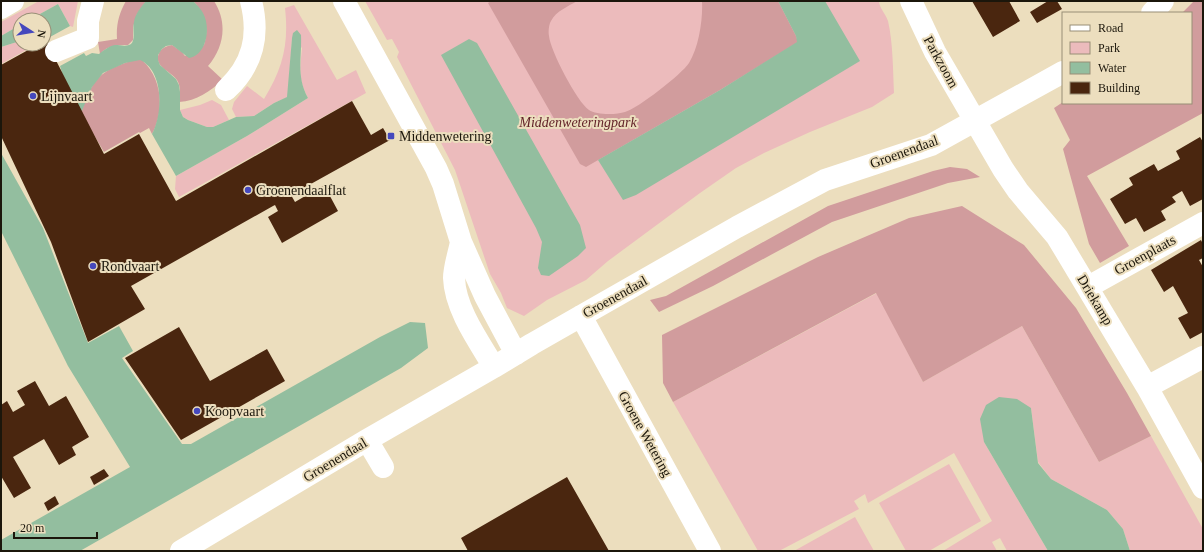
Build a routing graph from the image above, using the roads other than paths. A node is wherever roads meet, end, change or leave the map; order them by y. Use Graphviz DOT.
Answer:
graph roads {
  1 [pos="13,1"];
  2 [pos="93,1"];
  3 [pos="251,1"];
  4 [pos="344,1"];
  5 [pos="911,1"];
  6 [pos="1164,1"];
  7 [pos="1,8"];
  8 [pos="1153,12"];
  9 [pos="56,51"];
  10 [pos="1062,73"];
  11 [pos="226,90"];
  12 [pos="975,120"];
  13 [pos="1203,223"];
  14 [pos="461,242"];
  15 [pos="1088,287"];
  16 [pos="581,316"];
  17 [pos="516,354"];
  18 [pos="1203,357"];
  19 [pos="494,367"];
  20 [pos="1148,387"];
  21 [pos="367,440"];
  22 [pos="383,467"];
  23 [pos="1203,488"];
  24 [pos="181,551"];
  25 [pos="710,551"];
  1 -- 7 [label="street"];
  2 -- 9 [label="street"];
  3 -- 11 [label="street"];
  4 -- 14 [label="street"];
  5 -- 12 [label="street, Parkzoom"];
  6 -- 8 [label="street"];
  10 -- 12 [label="street, Groenendaal"];
  12 -- 15 [label="street, Driekamp"];
  12 -- 16 [label="street, Groenendaal"];
  13 -- 15 [label="street, Groenplaats"];
  14 -- 17 [label="street"];
  14 -- 19 [label="street"];
  15 -- 20 [label="street, Driekamp"];
  16 -- 17 [label="street, Groenendaal"];
  16 -- 25 [label="street, Groene Wetering"];
  17 -- 19 [label="street, Groenendaal"];
  18 -- 20 [label="street"];
  19 -- 21 [label="street, Groenendaal"];
  20 -- 23 [label="street, Driekamp"];
  21 -- 22 [label="street"];
  21 -- 24 [label="street, Groenendaal"];
}
